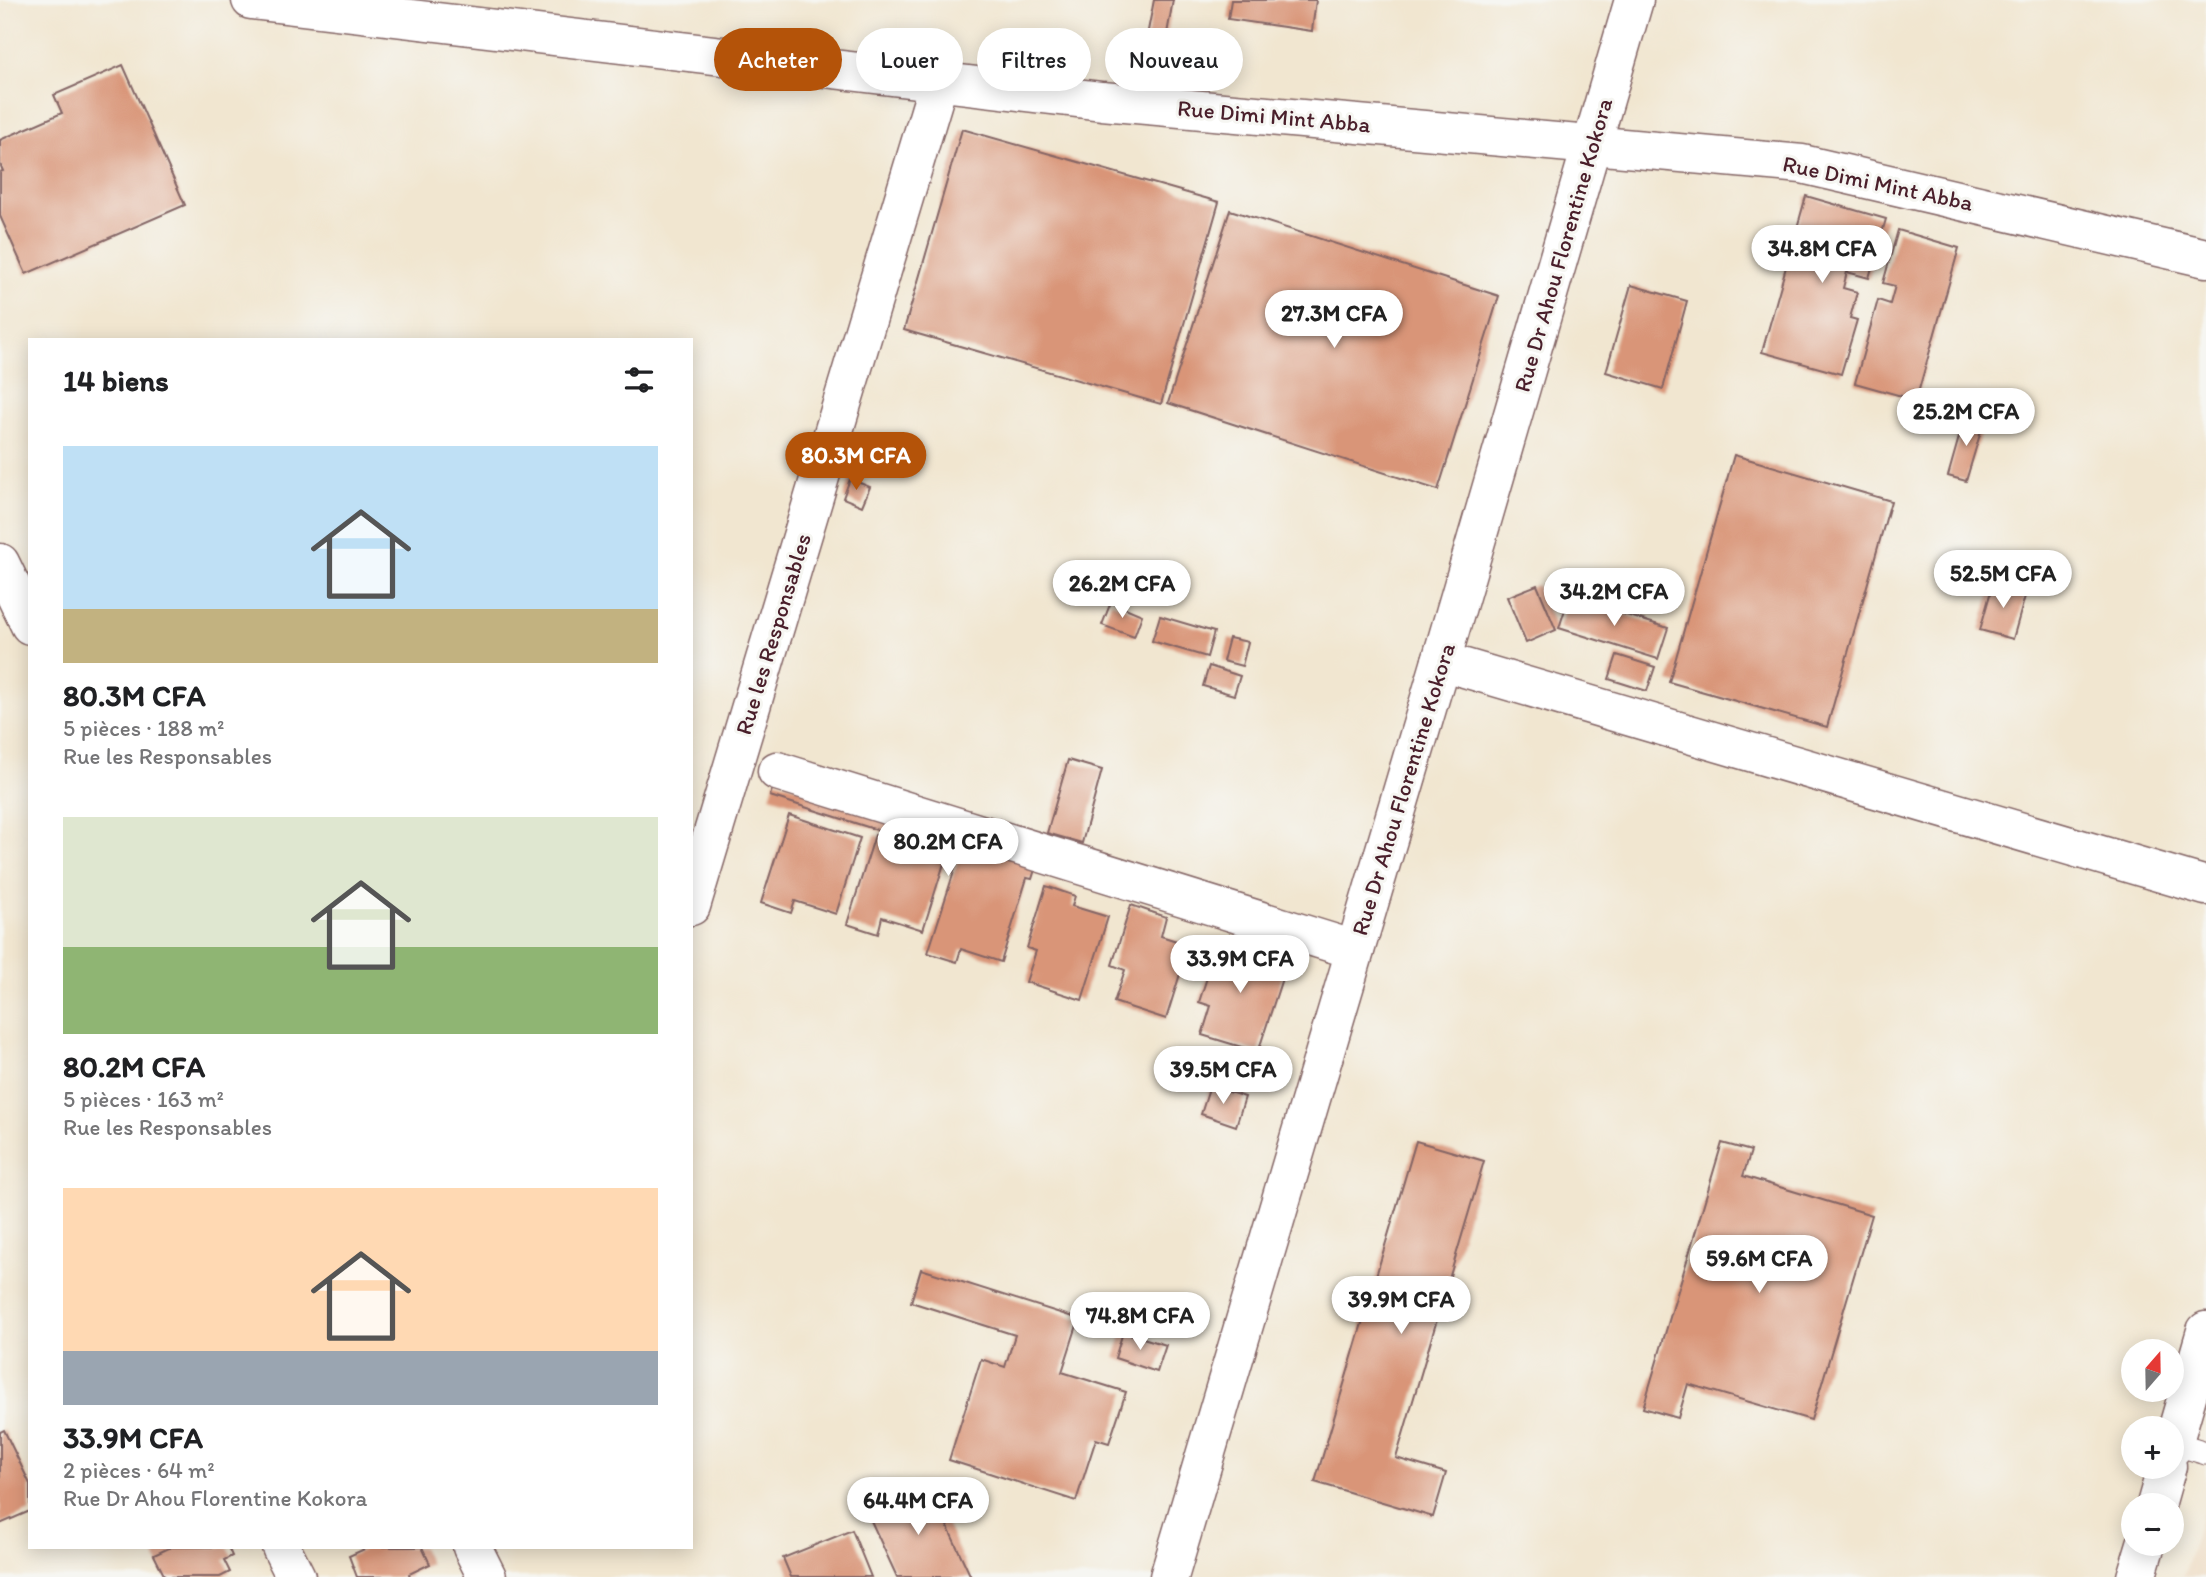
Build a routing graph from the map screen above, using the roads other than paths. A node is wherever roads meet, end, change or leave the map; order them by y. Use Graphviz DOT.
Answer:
graph roads {
  1 [pos="251,0"];
  2 [pos="1634,0"];
  3 [pos="856,70"];
  4 [pos="963,83"];
  5 [pos="936,91"];
  6 [pos="1593,143"];
  7 [pos="2206,258"];
  8 [pos="0,564"];
  9 [pos="28,621"];
  10 [pos="1441,661"];
  11 [pos="777,771"];
  12 [pos="2206,886"];
  13 [pos="693,899"];
  14 [pos="1355,950"];
  15 [pos="2206,1331"];
  16 [pos="2184,1430"];
  17 [pos="282,1549"];
  18 [pos="473,1549"];
  19 [pos="2142,1556"];
  20 [pos="296,1577"];
  21 [pos="487,1577"];
  22 [pos="1169,1577"];
  23 [pos="2136,1577"];
  1 -- 3 [label="street, Rue Dimi Mint Abba"];
  2 -- 6 [label="street, Rue Dr Ahou Florentine Kokora"];
  4 -- 6 [label="street, Rue Dimi Mint Abba"];
  5 -- 13 [label="street, Rue les Responsables"];
  6 -- 7 [label="street, Rue Dimi Mint Abba"];
  6 -- 10 [label="street, Rue Dr Ahou Florentine Kokora"];
  8 -- 9 [label="street"];
  10 -- 12 [label="street"];
  10 -- 14 [label="street, Rue Dr Ahou Florentine Kokora"];
  11 -- 14 [label="street"];
  14 -- 22 [label="street, Rue Dr Ahou Florentine Kokora"];
  15 -- 16 [label="street"];
  17 -- 20 [label="street"];
  18 -- 21 [label="street"];
  19 -- 23 [label="street"];
}
